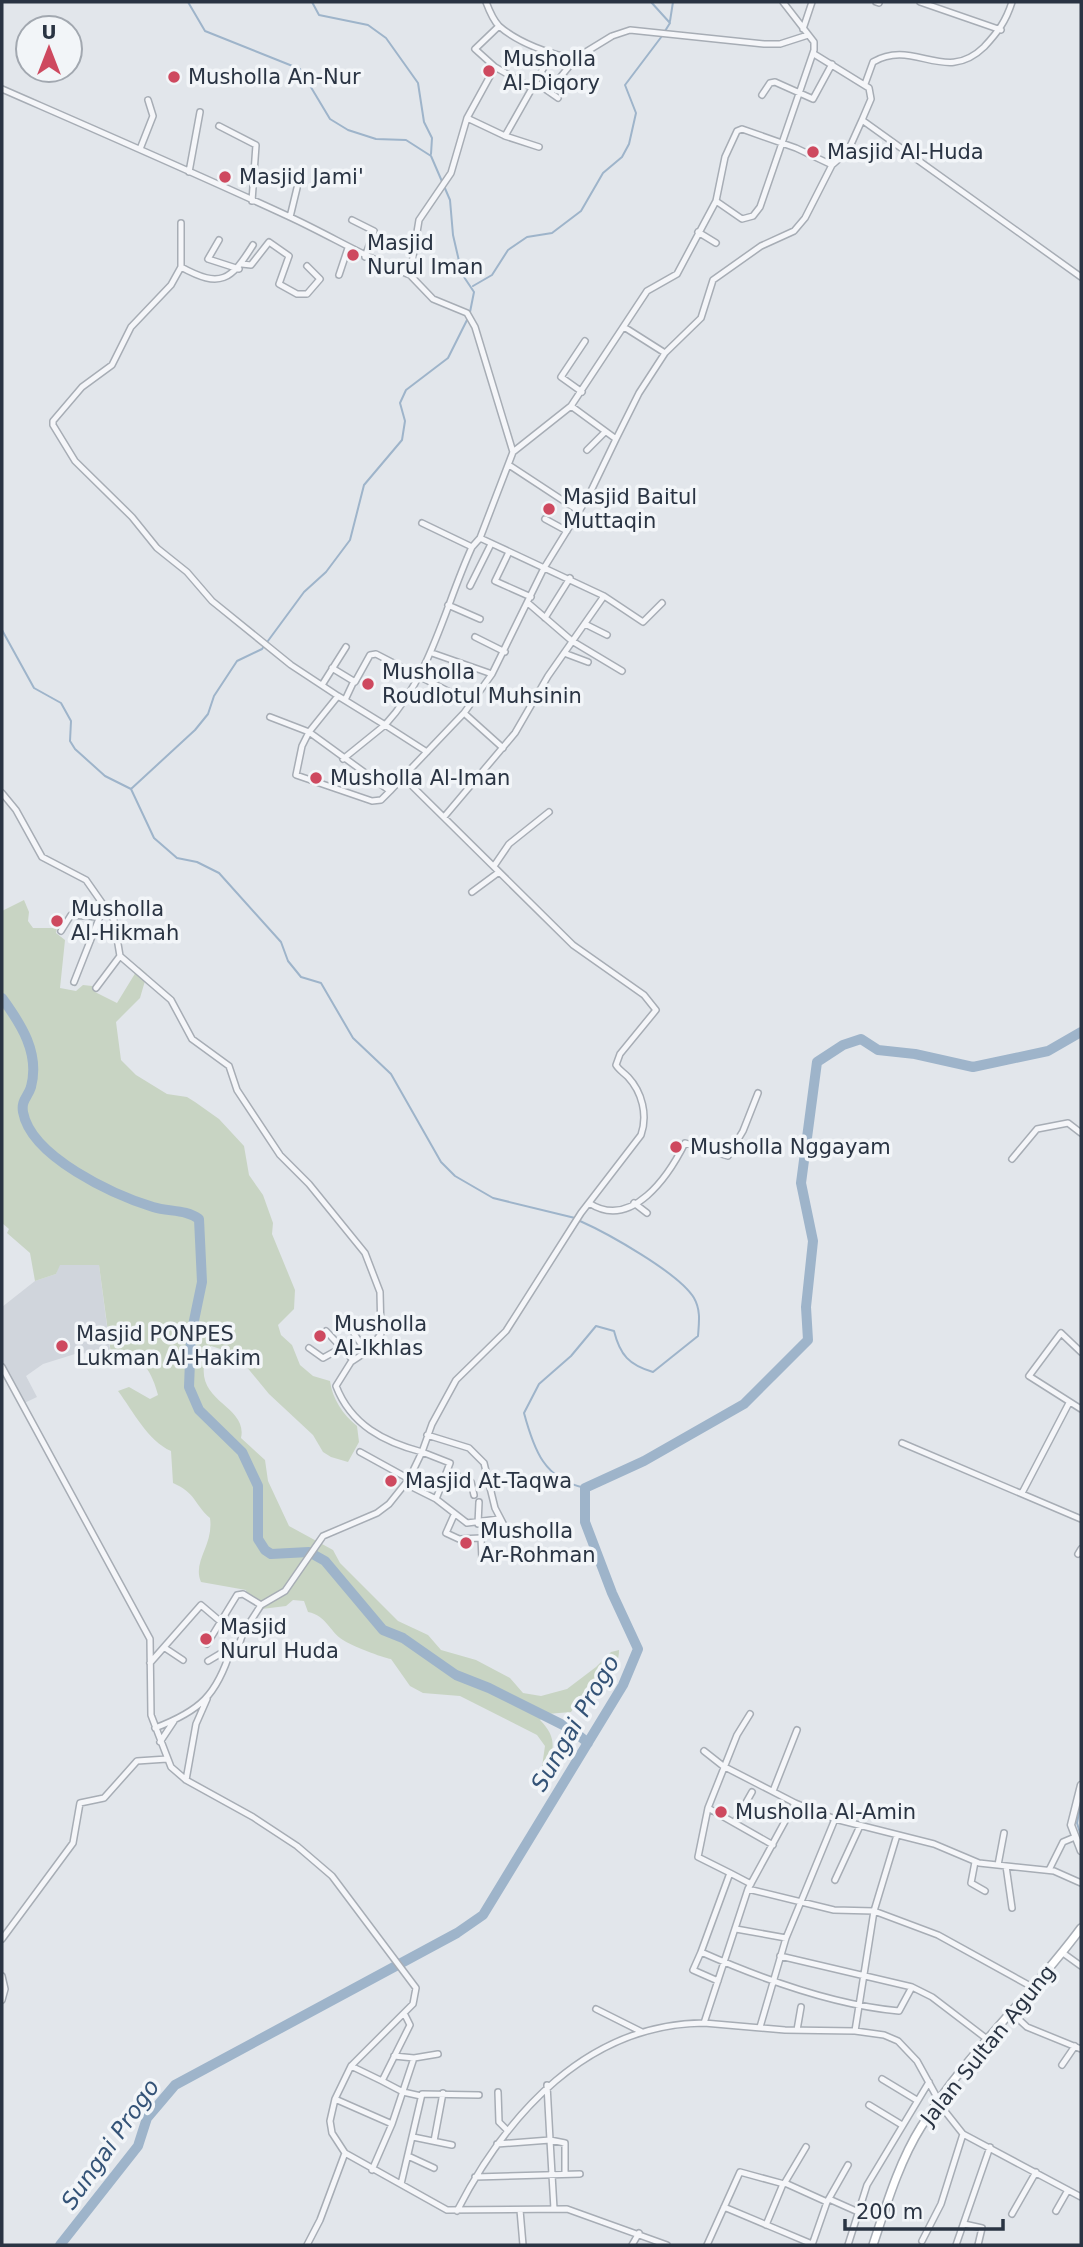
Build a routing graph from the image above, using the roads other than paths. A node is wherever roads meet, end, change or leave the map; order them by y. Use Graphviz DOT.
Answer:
graph roads {
  1 [pos="486,2"];
  2 [pos="783,2"];
  3 [pos="812,2"];
  4 [pos="920,2"];
  5 [pos="1012,2"];
  6 [pos="499,26"];
  7 [pos="803,29"];
  8 [pos="1001,30"];
  9 [pos="808,35"];
  10 [pos="552,53"];
  11 [pos="814,54"];
  12 [pos="576,58"];
  13 [pos="832,64"];
  14 [pos="495,68"];
  15 [pos="865,84"];
  16 [pos="534,85"];
  17 [pos="2,89"];
  18 [pos="549,91"];
  19 [pos="798,94"];
  20 [pos="761,95"];
  21 [pos="558,98"];
  22 [pos="148,100"];
  23 [pos="200,112"];
  24 [pos="467,118"];
  25 [pos="862,120"];
  26 [pos="219,126"];
  27 [pos="505,136"];
  28 [pos="781,142"];
  29 [pos="539,147"];
  30 [pos="140,149"];
  31 [pos="832,165"];
  32 [pos="189,172"];
  33 [pos="298,188"];
  34 [pos="252,201"];
  35 [pos="716,201"];
  36 [pos="290,217"];
  37 [pos="352,220"];
  38 [pos="181,223"];
  39 [pos="698,232"];
  40 [pos="372,239"];
  41 [pos="219,240"];
  42 [pos="716,243"];
  43 [pos="253,245"];
  44 [pos="348,248"];
  45 [pos="414,251"];
  46 [pos="365,257"];
  47 [pos="240,266"];
  48 [pos="307,266"];
  49 [pos="181,267"];
  50 [pos="339,275"];
  51 [pos="410,275"];
  52 [pos="1081,277"];
  53 [pos="624,327"];
  54 [pos="585,341"];
  55 [pos="665,353"];
  56 [pos="582,392"];
  57 [pos="571,406"];
  58 [pos="605,432"];
  59 [pos="616,439"];
  60 [pos="587,450"];
  61 [pos="513,452"];
  62 [pos="509,465"];
  63 [pos="579,511"];
  64 [pos="545,519"];
  65 [pos="422,523"];
  66 [pos="567,531"];
  67 [pos="480,538"];
  68 [pos="491,544"];
  69 [pos="472,547"];
  70 [pos="509,552"];
  71 [pos="544,568"];
  72 [pos="570,578"];
  73 [pos="470,586"];
  74 [pos="604,596"];
  75 [pos="529,600"];
  76 [pos="662,603"];
  77 [pos="448,605"];
  78 [pos="545,618"];
  79 [pos="480,619"];
  80 [pos="585,624"];
  81 [pos="607,635"];
  82 [pos="475,637"];
  83 [pos="572,641"];
  84 [pos="346,647"];
  85 [pos="505,652"];
  86 [pos="432,653"];
  87 [pos="564,653"];
  88 [pos="588,662"];
  89 [pos="332,668"];
  90 [pos="622,671"];
  91 [pos="492,674"];
  92 [pos="421,677"];
  93 [pos="353,683"];
  94 [pos="322,685"];
  95 [pos="341,698"];
  96 [pos="471,703"];
  97 [pos="464,713"];
  98 [pos="270,716"];
  99 [pos="385,725"];
  100 [pos="309,732"];
  101 [pos="503,748"];
  102 [pos="427,752"];
  103 [pos="343,759"];
  104 [pos="403,776"];
  105 [pos="390,791"];
  106 [pos="2,793"];
  107 [pos="549,813"];
  108 [pos="444,817"];
  109 [pos="496,869"];
  110 [pos="472,892"];
  111 [pos="104,906"];
  112 [pos="98,916"];
  113 [pos="61,931"];
  114 [pos="120,957"];
  115 [pos="74,982"];
  116 [pos="96,988"];
  117 [pos="758,1093"];
  118 [pos="1081,1133"];
  119 [pos="1012,1158"];
  120 [pos="589,1203"];
  121 [pos="634,1203"];
  122 [pos="647,1213"];
  123 [pos="346,1321"];
  124 [pos="326,1331"];
  125 [pos="309,1348"];
  126 [pos="341,1348"];
  127 [pos="366,1352"];
  128 [pos="1081,1352"];
  129 [pos="353,1360"];
  130 [pos="2,1367"];
  131 [pos="1069,1403"];
  132 [pos="1081,1409"];
  133 [pos="427,1435"];
  134 [pos="902,1443"];
  135 [pos="360,1452"];
  136 [pos="422,1452"];
  137 [pos="448,1471"];
  138 [pos="407,1482"];
  139 [pos="1022,1493"];
  140 [pos="474,1495"];
  141 [pos="436,1499"];
  142 [pos="479,1502"];
  143 [pos="454,1515"];
  144 [pos="499,1519"];
  145 [pos="1081,1519"];
  146 [pos="478,1524"];
  147 [pos="507,1531"];
  148 [pos="482,1559"];
  149 [pos="261,1605"];
  150 [pos="221,1622"];
  151 [pos="243,1633"];
  152 [pos="207,1644"];
  153 [pos="165,1648"];
  154 [pos="231,1649"];
  155 [pos="183,1660"];
  156 [pos="208,1661"];
  157 [pos="150,1663"];
  158 [pos="206,1699"];
  159 [pos="750,1714"];
  160 [pos="175,1719"];
  161 [pos="155,1728"];
  162 [pos="797,1730"];
  163 [pos="160,1742"];
  164 [pos="704,1751"];
  165 [pos="167,1759"];
  166 [pos="723,1766"];
  167 [pos="186,1780"];
  168 [pos="1081,1785"];
  169 [pos="773,1791"];
  170 [pos="752,1792"];
  171 [pos="795,1803"];
  172 [pos="708,1808"];
  173 [pos="835,1819"];
  174 [pos="735,1822"];
  175 [pos="860,1826"];
  176 [pos="1004,1833"];
  177 [pos="897,1835"];
  178 [pos="1074,1837"];
  179 [pos="772,1844"];
  180 [pos="1081,1851"];
  181 [pos="975,1862"];
  182 [pos="998,1865"];
  183 [pos="1006,1866"];
  184 [pos="1049,1870"];
  185 [pos="730,1873"];
  186 [pos="835,1881"];
  187 [pos="1081,1884"];
  188 [pos="749,1887"];
  189 [pos="985,1891"];
  190 [pos="799,1903"];
  191 [pos="1012,1908"];
  192 [pos="874,1911"];
  193 [pos="1081,1928"];
  194 [pos="736,1929"];
  195 [pos="786,1938"];
  196 [pos="2,1939"];
  197 [pos="701,1952"];
  198 [pos="1063,1952"];
  199 [pos="780,1956"];
  200 [pos="726,1963"];
  201 [pos="1081,1966"];
  202 [pos="863,1975"];
  203 [pos="2,1977"];
  204 [pos="772,1979"];
  205 [pos="718,1981"];
  206 [pos="912,1987"];
  207 [pos="1034,1988"];
  208 [pos="2,2000"];
  209 [pos="859,2004"];
  210 [pos="801,2007"];
  211 [pos="596,2009"];
  212 [pos="1012,2013"];
  213 [pos="405,2015"];
  214 [pos="704,2023"];
  215 [pos="760,2027"];
  216 [pos="797,2030"];
  217 [pos="855,2031"];
  218 [pos="642,2032"];
  219 [pos="987,2039"];
  220 [pos="1078,2048"];
  221 [pos="438,2054"];
  222 [pos="394,2056"];
  223 [pos="414,2058"];
  224 [pos="1062,2065"];
  225 [pos="351,2066"];
  226 [pos="882,2079"];
  227 [pos="382,2081"];
  228 [pos="929,2082"];
  229 [pos="547,2085"];
  230 [pos="402,2092"];
  231 [pos="498,2092"];
  232 [pos="443,2093"];
  233 [pos="479,2095"];
  234 [pos="421,2096"];
  235 [pos="335,2099"];
  236 [pos="915,2099"];
  237 [pos="939,2100"];
  238 [pos="869,2105"];
  239 [pos="392,2124"];
  240 [pos="902,2125"];
  241 [pos="507,2130"];
  242 [pos="963,2134"];
  243 [pos="413,2137"];
  244 [pos="550,2140"];
  245 [pos="434,2141"];
  246 [pos="497,2144"];
  247 [pos="452,2145"];
  248 [pos="806,2147"];
  249 [pos="990,2147"];
  250 [pos="345,2153"];
  251 [pos="408,2156"];
  252 [pos="848,2165"];
  253 [pos="434,2168"];
  254 [pos="372,2170"];
  255 [pos="1036,2172"];
  256 [pos="565,2173"];
  257 [pos="580,2174"];
  258 [pos="552,2175"];
  259 [pos="475,2177"];
  260 [pos="401,2184"];
  261 [pos="784,2184"];
  262 [pos="1068,2190"];
  263 [pos="1081,2197"];
  264 [pos="828,2200"];
  265 [pos="724,2207"];
  266 [pos="554,2209"];
  267 [pos="520,2210"];
  268 [pos="457,2211"];
  269 [pos="856,2211"];
  270 [pos="1056,2211"];
  271 [pos="1012,2214"];
  272 [pos="964,2224"];
  273 [pos="766,2225"];
  274 [pos="639,2233"];
  275 [pos="922,2241"];
  276 [pos="812,2244"];
  277 [pos="307,2245"];
  278 [pos="523,2245"];
  279 [pos="632,2245"];
  280 [pos="667,2245"];
  281 [pos="707,2245"];
  282 [pos="848,2245"];
  283 [pos="873,2245"];
  284 [pos="956,2245"];
  285 [pos="978,2245"];
  1 -- 6 [label="street"];
  2 -- 7 [label="street"];
  3 -- 7 [label="street"];
  4 -- 8 [label="street"];
  5 -- 8 [label="street"];
  6 -- 10 [label="street"];
  6 -- 14 [label="street"];
  7 -- 9 [label="street"];
  8 -- 15 [label="street"];
  9 -- 11 [label="street"];
  9 -- 12 [label="street"];
  10 -- 12 [label="street"];
  10 -- 16 [label="street"];
  11 -- 13 [label="street"];
  11 -- 19 [label="street"];
  12 -- 18 [label="street"];
  13 -- 15 [label="street"];
  13 -- 19 [label="street"];
  14 -- 16 [label="street"];
  14 -- 24 [label="street"];
  15 -- 25 [label="street"];
  16 -- 18 [label="street"];
  16 -- 27 [label="street"];
  17 -- 30 [label="street"];
  18 -- 21 [label="street"];
  19 -- 20 [label="street"];
  19 -- 28 [label="street"];
  22 -- 30 [label="street"];
  23 -- 32 [label="street"];
  24 -- 27 [label="street"];
  24 -- 45 [label="street"];
  25 -- 31 [label="street"];
  25 -- 52 [label="street"];
  26 -- 34 [label="street"];
  27 -- 29 [label="street"];
  28 -- 31 [label="street"];
  28 -- 35 [label="street"];
  28 -- 35 [label="street"];
  30 -- 32 [label="street"];
  31 -- 55 [label="street"];
  32 -- 34 [label="street"];
  33 -- 36 [label="street"];
  34 -- 36 [label="street"];
  35 -- 39 [label="street"];
  36 -- 44 [label="street"];
  37 -- 40 [label="street"];
  38 -- 49 [label="street"];
  39 -- 42 [label="street"];
  39 -- 53 [label="street"];
  40 -- 45 [label="street"];
  40 -- 46 [label="street"];
  41 -- 47 [label="street"];
  43 -- 47 [label="street"];
  44 -- 46 [label="street"];
  44 -- 50 [label="street"];
  45 -- 51 [label="street"];
  46 -- 51 [label="street"];
  47 -- 48 [label="street"];
  47 -- 49 [label="street"];
  49 -- 94 [label="street"];
  51 -- 61 [label="street"];
  53 -- 55 [label="street"];
  53 -- 56 [label="street"];
  54 -- 56 [label="street"];
  55 -- 59 [label="street"];
  56 -- 57 [label="street"];
  57 -- 58 [label="street"];
  57 -- 61 [label="street"];
  58 -- 59 [label="street"];
  58 -- 60 [label="street"];
  59 -- 63 [label="street"];
  61 -- 62 [label="street"];
  62 -- 63 [label="street"];
  62 -- 67 [label="street"];
  63 -- 66 [label="street"];
  64 -- 66 [label="street"];
  65 -- 69 [label="street"];
  66 -- 71 [label="street"];
  67 -- 68 [label="street"];
  67 -- 69 [label="street"];
  68 -- 70 [label="street"];
  68 -- 73 [label="street"];
  69 -- 77 [label="street"];
  70 -- 71 [label="street"];
  70 -- 75 [label="street"];
  71 -- 72 [label="street"];
  71 -- 75 [label="street"];
  72 -- 74 [label="street"];
  72 -- 78 [label="street"];
  74 -- 76 [label="street"];
  74 -- 80 [label="street"];
  75 -- 78 [label="street"];
  75 -- 85 [label="street"];
  77 -- 79 [label="street"];
  77 -- 86 [label="street"];
  78 -- 83 [label="street"];
  80 -- 81 [label="street"];
  80 -- 83 [label="street"];
  82 -- 85 [label="street"];
  83 -- 87 [label="street"];
  83 -- 90 [label="street"];
  84 -- 89 [label="street"];
  85 -- 91 [label="street"];
  86 -- 91 [label="street"];
  86 -- 92 [label="street"];
  87 -- 88 [label="street"];
  87 -- 101 [label="street"];
  89 -- 93 [label="street"];
  89 -- 94 [label="street"];
  91 -- 96 [label="street"];
  92 -- 93 [label="street"];
  92 -- 96 [label="street"];
  92 -- 99 [label="street"];
  93 -- 95 [label="street"];
  94 -- 95 [label="street"];
  95 -- 99 [label="street"];
  95 -- 100 [label="street"];
  96 -- 97 [label="street"];
  97 -- 101 [label="street"];
  97 -- 102 [label="street"];
  98 -- 100 [label="street"];
  99 -- 102 [label="street"];
  99 -- 103 [label="street"];
  100 -- 103 [label="street"];
  100 -- 105 [label="street"];
  101 -- 108 [label="street"];
  102 -- 104 [label="street"];
  103 -- 105 [label="street"];
  104 -- 105 [label="street"];
  104 -- 108 [label="street"];
  106 -- 111 [label="street"];
  107 -- 109 [label="street"];
  108 -- 109 [label="street"];
  109 -- 110 [label="street"];
  109 -- 120 [label="street"];
  111 -- 112 [label="street"];
  111 -- 114 [label="street"];
  112 -- 113 [label="street"];
  112 -- 115 [label="street"];
  114 -- 116 [label="street"];
  114 -- 127 [label="street"];
  117 -- 121 [label="street"];
  118 -- 119 [label="street"];
  120 -- 121 [label="street"];
  120 -- 133 [label="street"];
  121 -- 122 [label="street"];
  123 -- 127 [label="street"];
  124 -- 126 [label="street"];
  125 -- 126 [label="street"];
  126 -- 129 [label="street"];
  127 -- 129 [label="street"];
  128 -- 131 [label="street"];
  129 -- 136 [label="street"];
  130 -- 157 [label="street"];
  131 -- 132 [label="street"];
  131 -- 139 [label="street"];
  133 -- 136 [label="street"];
  133 -- 144 [label="street"];
  134 -- 139 [label="street"];
  135 -- 138 [label="street"];
  136 -- 137 [label="street"];
  136 -- 138 [label="street"];
  137 -- 140 [label="street"];
  137 -- 141 [label="street"];
  138 -- 141 [label="street"];
  138 -- 149 [label="street"];
  139 -- 145 [label="street"];
  141 -- 143 [label="street"];
  142 -- 146 [label="street"];
  143 -- 146 [label="street"];
  143 -- 148 [label="street"];
  144 -- 146 [label="street"];
  144 -- 147 [label="street"];
  149 -- 150 [label="street"];
  149 -- 151 [label="street"];
  150 -- 151 [label="street"];
  150 -- 152 [label="street"];
  150 -- 153 [label="street"];
  151 -- 154 [label="street"];
  153 -- 155 [label="street"];
  153 -- 157 [label="street"];
  154 -- 156 [label="street"];
  154 -- 158 [label="street"];
  157 -- 161 [label="street"];
  158 -- 160 [label="street"];
  158 -- 167 [label="street"];
  159 -- 166 [label="street"];
  160 -- 161 [label="street"];
  160 -- 163 [label="street"];
  161 -- 163 [label="street"];
  162 -- 169 [label="street"];
  163 -- 165 [label="street"];
  164 -- 166 [label="street"];
  165 -- 167 [label="street"];
  165 -- 196 [label="street"];
  166 -- 169 [label="street"];
  166 -- 172 [label="street"];
  167 -- 213 [label="street"];
  168 -- 178 [label="street"];
  169 -- 171 [label="street"];
  170 -- 174 [label="street"];
  171 -- 173 [label="street"];
  171 -- 179 [label="street"];
  172 -- 174 [label="street"];
  172 -- 185 [label="street"];
  173 -- 175 [label="street"];
  173 -- 190 [label="street"];
  174 -- 179 [label="street"];
  175 -- 177 [label="street"];
  175 -- 186 [label="street"];
  176 -- 182 [label="street"];
  177 -- 181 [label="street"];
  177 -- 192 [label="street"];
  178 -- 180 [label="street"];
  178 -- 184 [label="street"];
  179 -- 188 [label="street"];
  181 -- 182 [label="street"];
  181 -- 189 [label="street"];
  182 -- 183 [label="street"];
  183 -- 184 [label="street"];
  183 -- 191 [label="street"];
  184 -- 187 [label="street"];
  185 -- 188 [label="street"];
  185 -- 197 [label="street"];
  188 -- 190 [label="street"];
  188 -- 194 [label="street"];
  190 -- 192 [label="street"];
  190 -- 195 [label="street"];
  192 -- 202 [label="street"];
  192 -- 207 [label="street"];
  193 -- 198 [label="main road, Jalan Sultan Agung"];
  194 -- 195 [label="street"];
  194 -- 200 [label="street"];
  195 -- 199 [label="street"];
  197 -- 200 [label="street"];
  197 -- 205 [label="street"];
  198 -- 201 [label="street"];
  198 -- 207 [label="main road, Jalan Sultan Agung"];
  199 -- 202 [label="street"];
  199 -- 204 [label="street"];
  200 -- 204 [label="street"];
  200 -- 205 [label="street"];
  202 -- 206 [label="street"];
  202 -- 209 [label="street"];
  203 -- 208 [label="street"];
  204 -- 209 [label="street"];
  204 -- 215 [label="street"];
  205 -- 214 [label="street"];
  206 -- 209 [label="street"];
  206 -- 219 [label="street"];
  207 -- 212 [label="main road, Jalan Sultan Agung"];
  209 -- 217 [label="street"];
  210 -- 216 [label="street"];
  211 -- 218 [label="street"];
  212 -- 219 [label="main road, Jalan Sultan Agung"];
  212 -- 220 [label="street"];
  213 -- 222 [label="street"];
  213 -- 225 [label="street"];
  214 -- 215 [label="street"];
  214 -- 218 [label="street"];
  215 -- 216 [label="street"];
  216 -- 217 [label="street"];
  217 -- 228 [label="street"];
  218 -- 229 [label="street"];
  219 -- 237 [label="main road, Jalan Sultan Agung"];
  220 -- 224 [label="street"];
  221 -- 223 [label="street"];
  222 -- 223 [label="street"];
  222 -- 227 [label="street"];
  223 -- 230 [label="street"];
  225 -- 227 [label="street"];
  225 -- 235 [label="street"];
  226 -- 236 [label="street"];
  227 -- 230 [label="street"];
  228 -- 236 [label="street"];
  228 -- 237 [label="street"];
  229 -- 241 [label="street"];
  229 -- 244 [label="street"];
  230 -- 234 [label="street"];
  230 -- 239 [label="street"];
  231 -- 241 [label="street"];
  232 -- 233 [label="street"];
  232 -- 234 [label="street"];
  232 -- 245 [label="street"];
  234 -- 243 [label="street"];
  235 -- 239 [label="street"];
  235 -- 250 [label="street"];
  236 -- 240 [label="street"];
  237 -- 242 [label="street"];
  237 -- 283 [label="main road, Jalan Sultan Agung"];
  238 -- 240 [label="street"];
  239 -- 254 [label="street"];
  240 -- 269 [label="street"];
  241 -- 246 [label="street"];
  242 -- 249 [label="street"];
  242 -- 275 [label="street"];
  243 -- 245 [label="street"];
  243 -- 251 [label="street"];
  244 -- 246 [label="street"];
  244 -- 256 [label="street"];
  244 -- 258 [label="street"];
  245 -- 247 [label="street"];
  246 -- 259 [label="street"];
  248 -- 261 [label="street"];
  249 -- 255 [label="street"];
  249 -- 272 [label="street"];
  250 -- 254 [label="street"];
  250 -- 277 [label="street"];
  251 -- 253 [label="street"];
  251 -- 260 [label="street"];
  252 -- 264 [label="street"];
  254 -- 260 [label="street"];
  255 -- 262 [label="street"];
  255 -- 271 [label="street"];
  256 -- 257 [label="street"];
  256 -- 258 [label="street"];
  258 -- 259 [label="street"];
  258 -- 266 [label="street"];
  259 -- 268 [label="street"];
  260 -- 268 [label="street"];
  261 -- 264 [label="street"];
  261 -- 265 [label="street"];
  261 -- 273 [label="street"];
  262 -- 263 [label="street"];
  262 -- 270 [label="street"];
  264 -- 269 [label="street"];
  264 -- 276 [label="street"];
  265 -- 273 [label="street"];
  265 -- 281 [label="street"];
  266 -- 267 [label="street"];
  266 -- 274 [label="street"];
  267 -- 268 [label="street"];
  267 -- 278 [label="street"];
  269 -- 282 [label="street"];
  272 -- 284 [label="street"];
  272 -- 285 [label="street"];
  273 -- 276 [label="street"];
  274 -- 279 [label="street"];
  274 -- 280 [label="street"];
}
